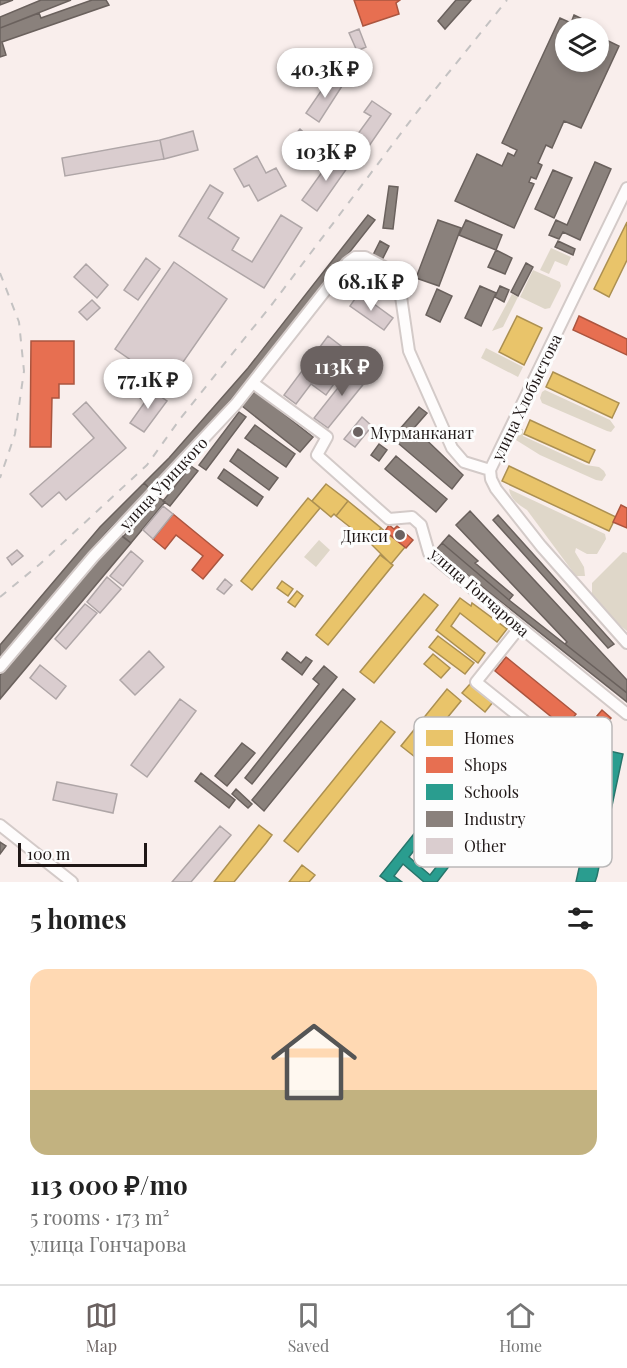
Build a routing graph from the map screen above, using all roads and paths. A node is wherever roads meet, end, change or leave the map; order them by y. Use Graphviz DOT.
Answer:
graph roads {
  1 [pos="627,188"];
  2 [pos="253,382"];
  3 [pos="490,470"];
  4 [pos="520,627"];
  5 [pos="627,643"];
  6 [pos="0,667"];
  7 [pos="627,714"];
  8 [pos="520,717"];
  9 [pos="0,825"];
  10 [pos="72,882"];
  1 -- 3 [label="street, улица Хлобыстова"];
  2 -- 3 [label="street, улица Урицкого"];
  2 -- 4 [label="street, улица Гончарова"];
  2 -- 6 [label="street, улица Урицкого"];
  3 -- 5 [label="street, улица Хлобыстова"];
  4 -- 7 [label="street, улица Гончарова"];
  4 -- 8 [label="street"];
  9 -- 10 [label="street"];
}
